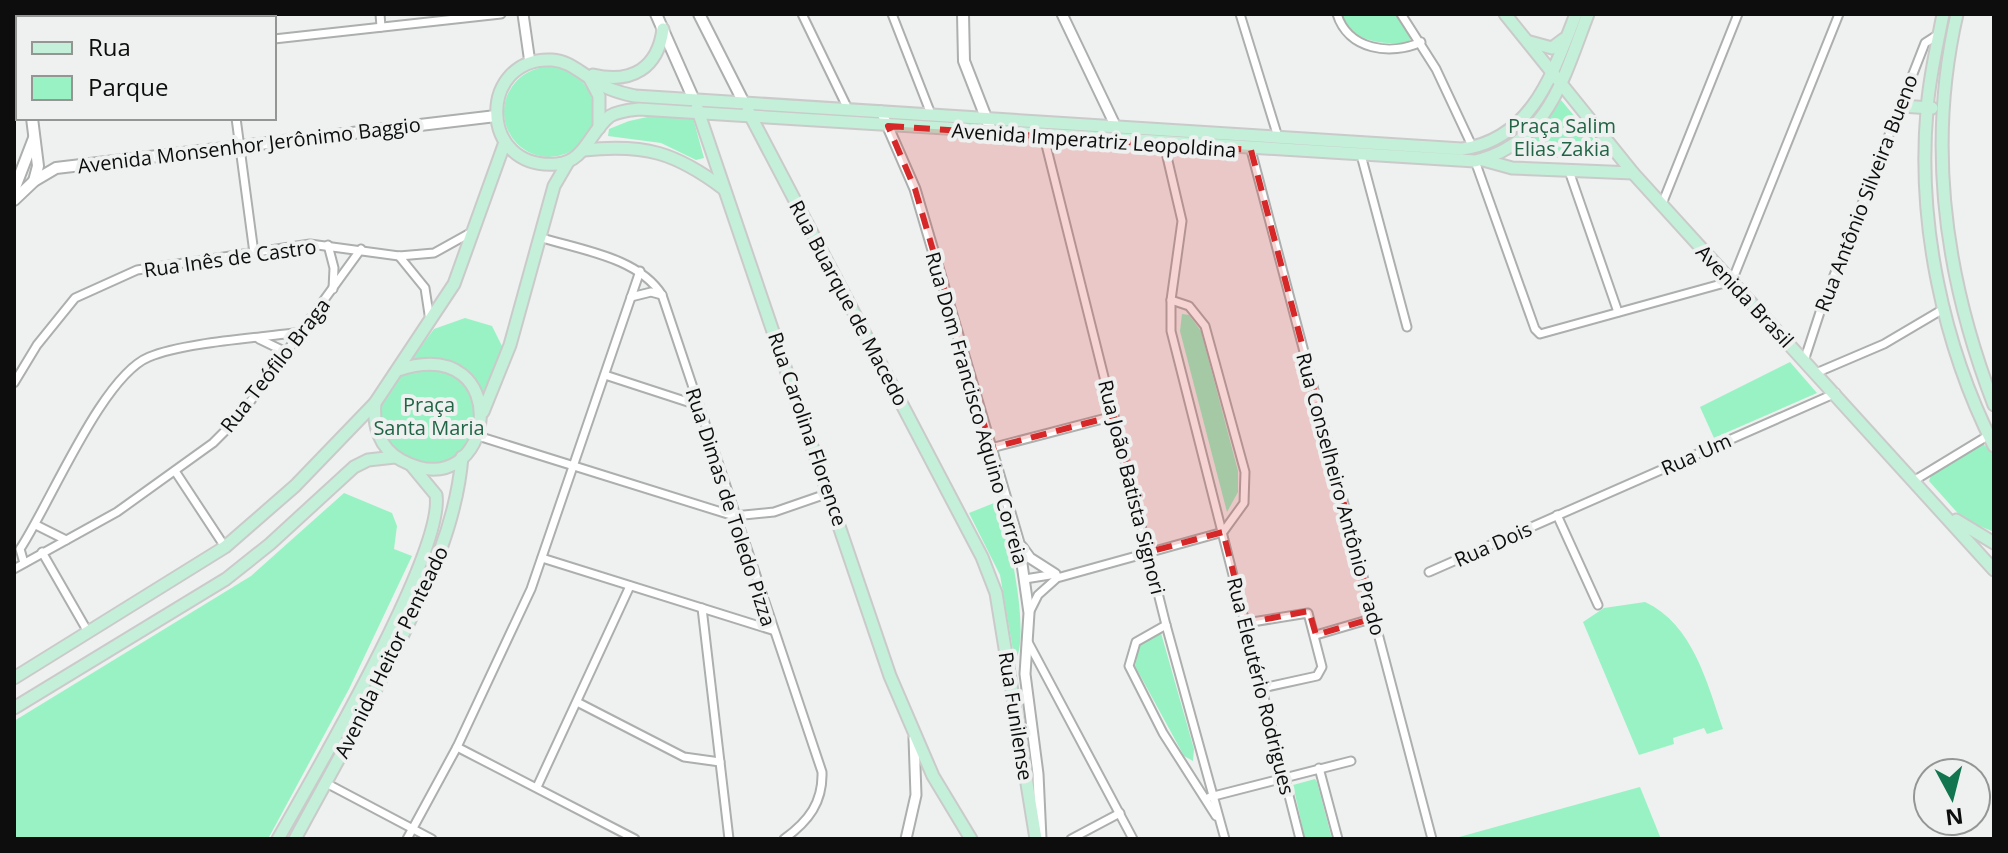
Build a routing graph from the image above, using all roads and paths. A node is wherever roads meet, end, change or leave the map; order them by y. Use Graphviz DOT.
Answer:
graph roads {
  1 [pos="380,14"];
  2 [pos="501,14"];
  3 [pos="523,14"];
  4 [pos="656,14"];
  5 [pos="699,14"];
  6 [pos="802,14"];
  7 [pos="892,14"];
  8 [pos="963,14"];
  9 [pos="1062,14"];
  10 [pos="1240,14"];
  11 [pos="1337,14"];
  12 [pos="1401,14"];
  13 [pos="1505,14"];
  14 [pos="1576,14"];
  15 [pos="1588,14"];
  16 [pos="1738,14"];
  17 [pos="1839,14"];
  18 [pos="1943,14"];
  19 [pos="1957,14"];
  20 [pos="381,27"];
  21 [pos="663,29"];
  22 [pos="1569,32"];
  23 [pos="1521,34"];
  24 [pos="1939,34"];
  25 [pos="276,39"];
  26 [pos="1421,42"];
  27 [pos="530,63"];
  28 [pos="1552,74"];
  29 [pos="587,76"];
  30 [pos="1560,85"];
  31 [pos="694,100"];
  32 [pos="744,103"];
  33 [pos="1901,106"];
  34 [pos="1927,107"];
  35 [pos="848,109"];
  36 [pos="1941,109"];
  37 [pos="881,111"];
  38 [pos="698,113"];
  39 [pos="931,114"];
  40 [pos="496,116"];
  41 [pos="750,116"];
  42 [pos="988,118"];
  43 [pos="32,120"];
  44 [pos="236,120"];
  45 [pos="1115,125"];
  46 [pos="888,126"];
  47 [pos="599,128"];
  48 [pos="992,133"];
  49 [pos="1043,133"];
  50 [pos="35,136"];
  51 [pos="1278,137"];
  52 [pos="1100,138"];
  53 [pos="505,142"];
  54 [pos="1164,144"];
  55 [pos="239,146"];
  56 [pos="1473,148"];
  57 [pos="37,150"];
  58 [pos="584,150"];
  59 [pos="1251,150"];
  60 [pos="1361,155"];
  61 [pos="1479,160"];
  62 [pos="568,162"];
  63 [pos="56,168"];
  64 [pos="1569,171"];
  65 [pos="1633,173"];
  66 [pos="34,181"];
  67 [pos="14,190"];
  68 [pos="726,190"];
  69 [pos="14,200"];
  70 [pos="1662,204"];
  71 [pos="476,229"];
  72 [pos="539,237"];
  73 [pos="328,245"];
  74 [pos="361,249"];
  75 [pos="254,253"];
  76 [pos="399,256"];
  77 [pos="640,271"];
  78 [pos="1732,281"];
  79 [pos="333,289"];
  80 [pos="662,295"];
  81 [pos="631,297"];
  82 [pos="1171,300"];
  83 [pos="1945,308"];
  84 [pos="1618,312"];
  85 [pos="430,321"];
  86 [pos="1407,327"];
  87 [pos="301,332"];
  88 [pos="257,338"];
  89 [pos="286,352"];
  90 [pos="1804,361"];
  91 [pos="398,370"];
  92 [pos="17,372"];
  93 [pos="1816,373"];
  94 [pos="605,375"];
  95 [pos="14,383"];
  96 [pos="1836,393"];
  97 [pos="375,403"];
  98 [pos="697,405"];
  99 [pos="1994,405"];
  100 [pos="482,413"];
  101 [pos="1114,416"];
  102 [pos="478,436"];
  103 [pos="1992,438"];
  104 [pos="991,448"];
  105 [pos="395,457"];
  106 [pos="462,457"];
  107 [pos="412,466"];
  108 [pos="573,468"];
  109 [pos="175,471"];
  110 [pos="1915,480"];
  111 [pos="829,493"];
  112 [pos="1940,508"];
  113 [pos="1557,515"];
  114 [pos="734,516"];
  115 [pos="36,525"];
  116 [pos="1223,532"];
  117 [pos="66,540"];
  118 [pos="1019,543"];
  119 [pos="1994,543"];
  120 [pos="225,547"];
  121 [pos="42,552"];
  122 [pos="1149,552"];
  123 [pos="542,558"];
  124 [pos="24,563"];
  125 [pos="14,569"];
  126 [pos="1994,570"];
  127 [pos="1429,572"];
  128 [pos="1070,573"];
  129 [pos="1055,574"];
  130 [pos="1025,579"];
  131 [pos="630,586"];
  132 [pos="996,593"];
  133 [pos="1598,605"];
  134 [pos="702,608"];
  135 [pos="1029,613"];
  136 [pos="1374,618"];
  137 [pos="1246,623"];
  138 [pos="1166,625"];
  139 [pos="772,630"];
  140 [pos="88,632"];
  141 [pos="1316,635"];
  142 [pos="1028,642"];
  143 [pos="14,678"];
  144 [pos="1262,688"];
  145 [pos="577,702"];
  146 [pos="14,708"];
  147 [pos="913,730"];
  148 [pos="457,747"];
  149 [pos="1351,761"];
  150 [pos="720,762"];
  151 [pos="1203,763"];
  152 [pos="1319,768"];
  153 [pos="1186,770"];
  154 [pos="1283,777"];
  155 [pos="326,783"];
  156 [pos="537,787"];
  157 [pos="1208,797"];
  158 [pos="1120,813"];
  159 [pos="413,828"];
  160 [pos="278,839"];
  161 [pos="295,839"];
  162 [pos="407,839"];
  163 [pos="432,839"];
  164 [pos="635,839"];
  165 [pos="729,839"];
  166 [pos="784,839"];
  167 [pos="906,839"];
  168 [pos="971,839"];
  169 [pos="1038,839"];
  170 [pos="1071,839"];
  171 [pos="1133,839"];
  172 [pos="1225,839"];
  173 [pos="1300,839"];
  174 [pos="1338,839"];
  175 [pos="1432,839"];
  1 -- 20 [label="street"];
  2 -- 20 [label="street"];
  3 -- 27 [label="street"];
  4 -- 21 [label="main road, Rua Carolina Florence"];
  5 -- 32 [label="main road, Rua Buarque de Macedo"];
  6 -- 35 [label="street"];
  7 -- 39 [label="street"];
  8 -- 42 [label="main road"];
  9 -- 45 [label="street"];
  10 -- 51 [label="street"];
  11 -- 26 [label="street"];
  12 -- 26 [label="street"];
  13 -- 23 [label="main road, Avenida Brasil"];
  14 -- 22 [label="main road, Avenida Imperatriz Leopoldina"];
  15 -- 30 [label="main road"];
  16 -- 70 [label="street"];
  17 -- 78 [label="street"];
  18 -- 24 [label="main road"];
  19 -- 36 [label="main road"];
  20 -- 25 [label="street"];
  21 -- 29 [label="main road"];
  21 -- 31 [label="main road, Rua Carolina Florence"];
  22 -- 23 [label="main road"];
  22 -- 28 [label="main road, Avenida Imperatriz Leopoldina"];
  23 -- 28 [label="main road, Avenida Brasil"];
  24 -- 33 [label="street, Rua Antônio Silveira Bueno"];
  24 -- 34 [label="main road"];
  26 -- 56 [label="street"];
  27 -- 29 [label="main road"];
  27 -- 40 [label="main road"];
  28 -- 30 [label="main road, Avenida Brasil"];
  28 -- 56 [label="main road, Avenida Imperatriz Leopoldina"];
  29 -- 31 [label="main road, Avenida Imperatriz Leopoldina"];
  29 -- 47 [label="main road"];
  30 -- 61 [label="main road"];
  30 -- 65 [label="main road, Avenida Brasil"];
  31 -- 32 [label="main road, Avenida Imperatriz Leopoldina"];
  31 -- 38 [label="main road, Rua Carolina Florence"];
  32 -- 35 [label="main road, Avenida Imperatriz Leopoldina"];
  32 -- 41 [label="main road, Rua Buarque de Macedo"];
  33 -- 34 [label="main road"];
  33 -- 90 [label="street, Rua Antônio Silveira Bueno"];
  34 -- 36 [label="main road"];
  34 -- 83 [label="main road"];
  35 -- 37 [label="main road, Avenida Imperatriz Leopoldina"];
  36 -- 99 [label="main road"];
  37 -- 39 [label="main road, Avenida Imperatriz Leopoldina"];
  37 -- 46 [label="street, Rua Dom Francisco Aquino Correia"];
  38 -- 41 [label="main road, Avenida Imperatriz Leopoldina"];
  38 -- 47 [label="main road, Avenida Imperatriz Leopoldina"];
  38 -- 68 [label="main road, Rua Carolina Florence"];
  39 -- 42 [label="main road, Avenida Imperatriz Leopoldina"];
  40 -- 53 [label="main road"];
  40 -- 55 [label="main road, Avenida Monsenhor Jerônimo Baggio"];
  41 -- 46 [label="main road, Avenida Imperatriz Leopoldina"];
  41 -- 132 [label="main road, Rua Buarque de Macedo"];
  42 -- 45 [label="main road, Avenida Imperatriz Leopoldina"];
  42 -- 48 [label="main road"];
  43 -- 50 [label="main road"];
  44 -- 55 [label="street"];
  45 -- 51 [label="main road, Avenida Imperatriz Leopoldina"];
  45 -- 52 [label="main road"];
  46 -- 48 [label="main road, Avenida Imperatriz Leopoldina"];
  46 -- 104 [label="street, Rua Dom Francisco Aquino Correia"];
  47 -- 58 [label="main road"];
  48 -- 49 [label="main road, Avenida Imperatriz Leopoldina"];
  49 -- 52 [label="main road, Avenida Imperatriz Leopoldina"];
  49 -- 101 [label="street, Rua João Batista Signori"];
  50 -- 57 [label="main road"];
  50 -- 67 [label="main road"];
  51 -- 56 [label="main road, Avenida Imperatriz Leopoldina"];
  52 -- 54 [label="main road, Avenida Imperatriz Leopoldina"];
  53 -- 62 [label="main road"];
  53 -- 71 [label="main road"];
  54 -- 59 [label="main road, Avenida Imperatriz Leopoldina"];
  54 -- 82 [label="street, Rua Eleutério Rodrigues"];
  55 -- 63 [label="main road, Avenida Monsenhor Jerônimo Baggio"];
  55 -- 75 [label="street"];
  57 -- 63 [label="main road"];
  57 -- 66 [label="main road"];
  58 -- 62 [label="main road"];
  58 -- 68 [label="main road"];
  59 -- 60 [label="main road, Avenida Imperatriz Leopoldina"];
  59 -- 136 [label="street, Rua Conselheiro Antônio Prado"];
  60 -- 61 [label="main road, Avenida Imperatriz Leopoldina"];
  60 -- 86 [label="street"];
  61 -- 64 [label="main road, Avenida Imperatriz Leopoldina"];
  61 -- 84 [label="street"];
  62 -- 72 [label="main road"];
  63 -- 66 [label="main road, Avenida Monsenhor Jerônimo Baggio"];
  64 -- 65 [label="main road, Avenida Imperatriz Leopoldina"];
  64 -- 84 [label="street"];
  65 -- 70 [label="main road, Avenida Brasil"];
  66 -- 69 [label="main road, Avenida Monsenhor Jerônimo Baggio"];
  68 -- 111 [label="main road, Rua Carolina Florence"];
  70 -- 78 [label="main road, Avenida Brasil"];
  71 -- 76 [label="street, Rua Inês de Castro"];
  71 -- 85 [label="main road"];
  72 -- 77 [label="street, Rua Dimas de Toledo Pizza"];
  72 -- 100 [label="main road"];
  73 -- 74 [label="street, Rua Inês de Castro"];
  73 -- 75 [label="street, Rua Inês de Castro"];
  73 -- 79 [label="street, Rua Teófilo Braga"];
  74 -- 76 [label="street, Rua Inês de Castro"];
  74 -- 79 [label="street, Rua Teófilo Braga"];
  75 -- 92 [label="street, Rua Inês de Castro"];
  76 -- 85 [label="street"];
  77 -- 80 [label="street, Rua Dimas de Toledo Pizza"];
  77 -- 81 [label="street"];
  78 -- 84 [label="street"];
  78 -- 90 [label="main road, Avenida Brasil"];
  79 -- 87 [label="street, Rua Teófilo Braga"];
  80 -- 81 [label="street"];
  80 -- 98 [label="street, Rua Dimas de Toledo Pizza"];
  81 -- 94 [label="street"];
  82 -- 116 [label="street, Rua Eleutério Rodrigues"];
  82 -- 116 [label="street"];
  83 -- 93 [label="street"];
  83 -- 103 [label="main road"];
  85 -- 91 [label="main road"];
  87 -- 88 [label="street"];
  87 -- 89 [label="street, Rua Teófilo Braga"];
  88 -- 89 [label="street"];
  88 -- 115 [label="street"];
  89 -- 109 [label="street, Rua Teófilo Braga"];
  90 -- 93 [label="main road, Avenida Brasil"];
  91 -- 97 [label="main road"];
  91 -- 100 [label="main road"];
  92 -- 95 [label="street, Rua Inês de Castro"];
  93 -- 96 [label="main road, Avenida Brasil"];
  94 -- 98 [label="street"];
  94 -- 108 [label="street"];
  96 -- 110 [label="main road, Avenida Brasil"];
  96 -- 113 [label="street, Rua Um"];
  97 -- 105 [label="main road"];
  97 -- 120 [label="main road"];
  98 -- 114 [label="street, Rua Dimas de Toledo Pizza"];
  100 -- 102 [label="main road"];
  101 -- 104 [label="street"];
  101 -- 122 [label="street, Rua João Batista Signori"];
  102 -- 106 [label="main road"];
  102 -- 108 [label="street"];
  103 -- 110 [label="street"];
  104 -- 118 [label="street, Rua Dom Francisco Aquino Correia"];
  105 -- 107 [label="main road"];
  105 -- 146 [label="main road"];
  106 -- 107 [label="main road"];
  106 -- 155 [label="main road, Avenida Heitor Penteado"];
  107 -- 160 [label="main road, Avenida Heitor Penteado"];
  108 -- 114 [label="street"];
  108 -- 123 [label="street"];
  109 -- 117 [label="street, Rua Teófilo Braga"];
  109 -- 120 [label="street"];
  110 -- 112 [label="main road, Avenida Brasil"];
  111 -- 114 [label="street"];
  111 -- 147 [label="main road, Rua Carolina Florence"];
  112 -- 119 [label="main road"];
  112 -- 126 [label="main road, Avenida Brasil"];
  113 -- 127 [label="street, Rua Dois"];
  113 -- 133 [label="street"];
  114 -- 139 [label="street, Rua Dimas de Toledo Pizza"];
  115 -- 117 [label="street"];
  115 -- 124 [label="street"];
  116 -- 122 [label="street"];
  116 -- 137 [label="street, Rua Eleutério Rodrigues"];
  117 -- 121 [label="street, Rua Teófilo Braga"];
  118 -- 129 [label="street"];
  118 -- 130 [label="street, Rua Dom Francisco Aquino Correia"];
  120 -- 140 [label="main road"];
  121 -- 124 [label="street, Rua Teófilo Braga"];
  121 -- 140 [label="street"];
  122 -- 128 [label="street"];
  122 -- 138 [label="street, Rua João Batista Signori"];
  123 -- 131 [label="street"];
  123 -- 148 [label="street"];
  124 -- 125 [label="street, Rua Teófilo Braga"];
  128 -- 129 [label="street"];
  128 -- 135 [label="street"];
  129 -- 130 [label="street"];
  130 -- 135 [label="street, Rua Dom Francisco Aquino Correia"];
  131 -- 134 [label="street"];
  131 -- 145 [label="street"];
  132 -- 169 [label="main road, Rua Funilense"];
  134 -- 139 [label="street"];
  134 -- 150 [label="street"];
  135 -- 142 [label="street, Rua Dom Francisco Aquino Correia"];
  136 -- 141 [label="street"];
  136 -- 175 [label="street, Rua Conselheiro Antônio Prado"];
  137 -- 141 [label="street"];
  137 -- 144 [label="street, Rua Eleutério Rodrigues"];
  138 -- 151 [label="street, Rua João Batista Signori"];
  138 -- 153 [label="street"];
  139 -- 166 [label="street, Rua Dimas de Toledo Pizza"];
  140 -- 143 [label="main road"];
  141 -- 144 [label="street"];
  142 -- 158 [label="street"];
  142 -- 169 [label="street, Rua Dom Francisco Aquino Correia"];
  144 -- 154 [label="street, Rua Eleutério Rodrigues"];
  145 -- 150 [label="street"];
  145 -- 156 [label="street"];
  147 -- 167 [label="street"];
  147 -- 168 [label="main road, Rua Carolina Florence"];
  148 -- 156 [label="street"];
  148 -- 159 [label="street"];
  149 -- 152 [label="street"];
  150 -- 165 [label="street"];
  151 -- 153 [label="street"];
  151 -- 157 [label="street, Rua João Batista Signori"];
  152 -- 154 [label="street"];
  152 -- 174 [label="street"];
  153 -- 157 [label="street"];
  154 -- 157 [label="street"];
  154 -- 173 [label="street, Rua Eleutério Rodrigues"];
  155 -- 159 [label="street"];
  155 -- 161 [label="main road, Avenida Heitor Penteado"];
  156 -- 164 [label="street"];
  157 -- 172 [label="street, Rua João Batista Signori"];
  158 -- 170 [label="street"];
  158 -- 171 [label="street"];
  159 -- 162 [label="street"];
  159 -- 163 [label="street"];
}
